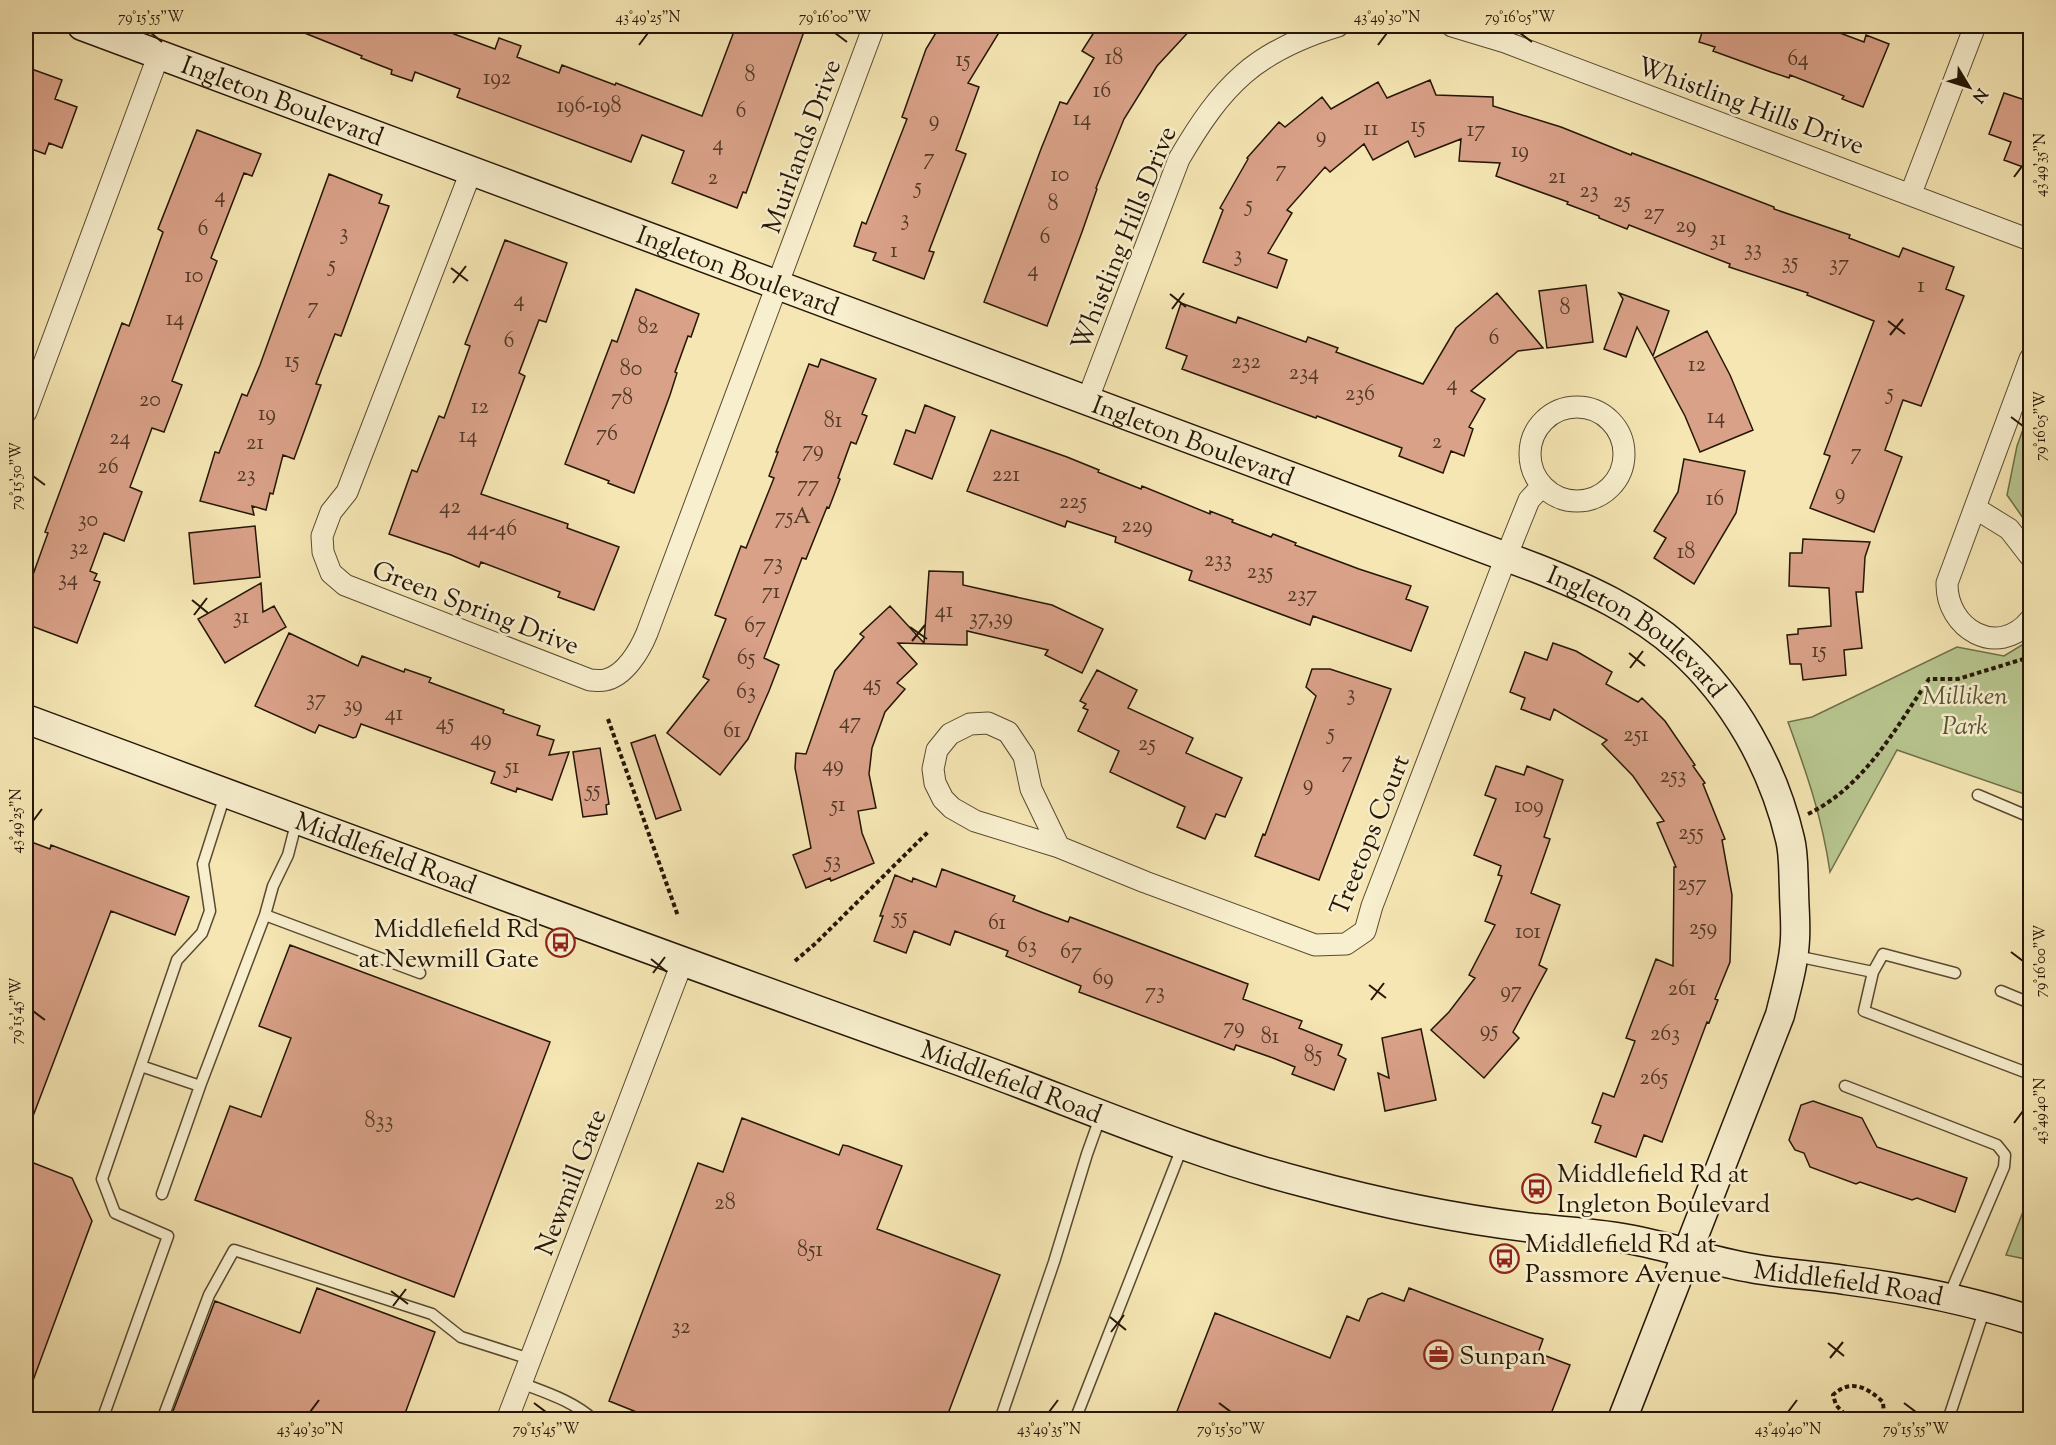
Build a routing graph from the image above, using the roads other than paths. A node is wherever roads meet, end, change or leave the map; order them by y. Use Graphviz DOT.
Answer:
graph roads {
  1 [pos="82,26"];
  2 [pos="874,26"];
  3 [pos="1338,26"];
  4 [pos="1452,26"];
  5 [pos="1975,26"];
  6 [pos="159,54"];
  7 [pos="472,169"];
  8 [pos="1911,194"];
  9 [pos="2031,240"];
  10 [pos="778,284"];
  11 [pos="2031,359"];
  12 [pos="1087,401"];
  13 [pos="26,412"];
  14 [pos="1542,486"];
  15 [pos="1975,508"];
  16 [pos="2031,556"];
  17 [pos="1506,557"];
  18 [pos="2031,620"];
  19 [pos="26,718"];
  20 [pos="225,793"];
  21 [pos="1978,795"];
  22 [pos="2031,817"];
  23 [pos="297,820"];
  24 [pos="1059,847"];
  25 [pos="265,915"];
  26 [pos="1792,956"];
  27 [pos="682,963"];
  28 [pos="1873,972"];
  29 [pos="420,973"];
  30 [pos="1955,973"];
  31 [pos="2001,991"];
  32 [pos="2031,1003"];
  33 [pos="141,1066"];
  34 [pos="2031,1074"];
  35 [pos="200,1086"];
  36 [pos="1845,1086"];
  37 [pos="1101,1114"];
  38 [pos="1183,1144"];
  39 [pos="162,1194"];
  40 [pos="1686,1253"];
  41 [pos="1947,1298"];
  42 [pos="1985,1308"];
  43 [pos="2031,1320"];
  44 [pos="530,1359"];
  45 [pos="521,1383"];
  46 [pos="102,1419"];
  47 [pos="162,1419"];
  48 [pos="507,1419"];
  49 [pos="594,1419"];
  50 [pos="1000,1419"];
  51 [pos="1075,1419"];
  52 [pos="1622,1419"];
  53 [pos="1948,1419"];
  1 -- 6 [label="street, Ingleton Boulevard"];
  2 -- 10 [label="street, Muirlands Drive"];
  3 -- 12 [label="street, Whistling Hills Drive"];
  4 -- 8 [label="street, Whistling Hills Drive"];
  5 -- 8 [label="street"];
  6 -- 7 [label="street, Ingleton Boulevard"];
  6 -- 13 [label="street"];
  7 -- 10 [label="street, Ingleton Boulevard"];
  7 -- 10 [label="street, Green Spring Drive"];
  8 -- 9 [label="street, Whistling Hills Drive"];
  10 -- 12 [label="street, Ingleton Boulevard"];
  11 -- 15 [label="street"];
  12 -- 17 [label="street, Ingleton Boulevard"];
  14 -- 14 [label="street"];
  14 -- 17 [label="street, Treetops Court"];
  15 -- 16 [label="street"];
  15 -- 18 [label="street"];
  17 -- 24 [label="street, Treetops Court"];
  17 -- 26 [label="street, Ingleton Boulevard"];
  19 -- 20 [label="street, Middlefield Road"];
  20 -- 23 [label="street, Middlefield Road"];
  20 -- 33 [label="lane"];
  21 -- 22 [label="lane"];
  23 -- 25 [label="lane"];
  23 -- 27 [label="street, Middlefield Road"];
  24 -- 24 [label="street, Treetops Court"];
  25 -- 29 [label="lane"];
  25 -- 35 [label="lane"];
  26 -- 28 [label="lane"];
  26 -- 40 [label="street, Ingleton Boulevard"];
  27 -- 37 [label="street, Middlefield Road"];
  27 -- 44 [label="street, Newmill Gate"];
  28 -- 30 [label="lane"];
  28 -- 34 [label="lane"];
  31 -- 32 [label="lane"];
  33 -- 35 [label="lane"];
  33 -- 46 [label="lane"];
  35 -- 39 [label="lane"];
  36 -- 41 [label="lane"];
  37 -- 38 [label="street, Middlefield Road"];
  37 -- 50 [label="lane"];
  38 -- 40 [label="street, Middlefield Road"];
  38 -- 51 [label="lane"];
  40 -- 41 [label="street, Middlefield Road"];
  40 -- 52 [label="street, Ingleton Boulevard"];
  41 -- 42 [label="street, Middlefield Road"];
  42 -- 43 [label="street, Middlefield Road"];
  42 -- 53 [label="lane"];
  44 -- 45 [label="street, Newmill Gate"];
  44 -- 47 [label="lane"];
  45 -- 48 [label="street, Newmill Gate"];
  45 -- 49 [label="lane"];
}
